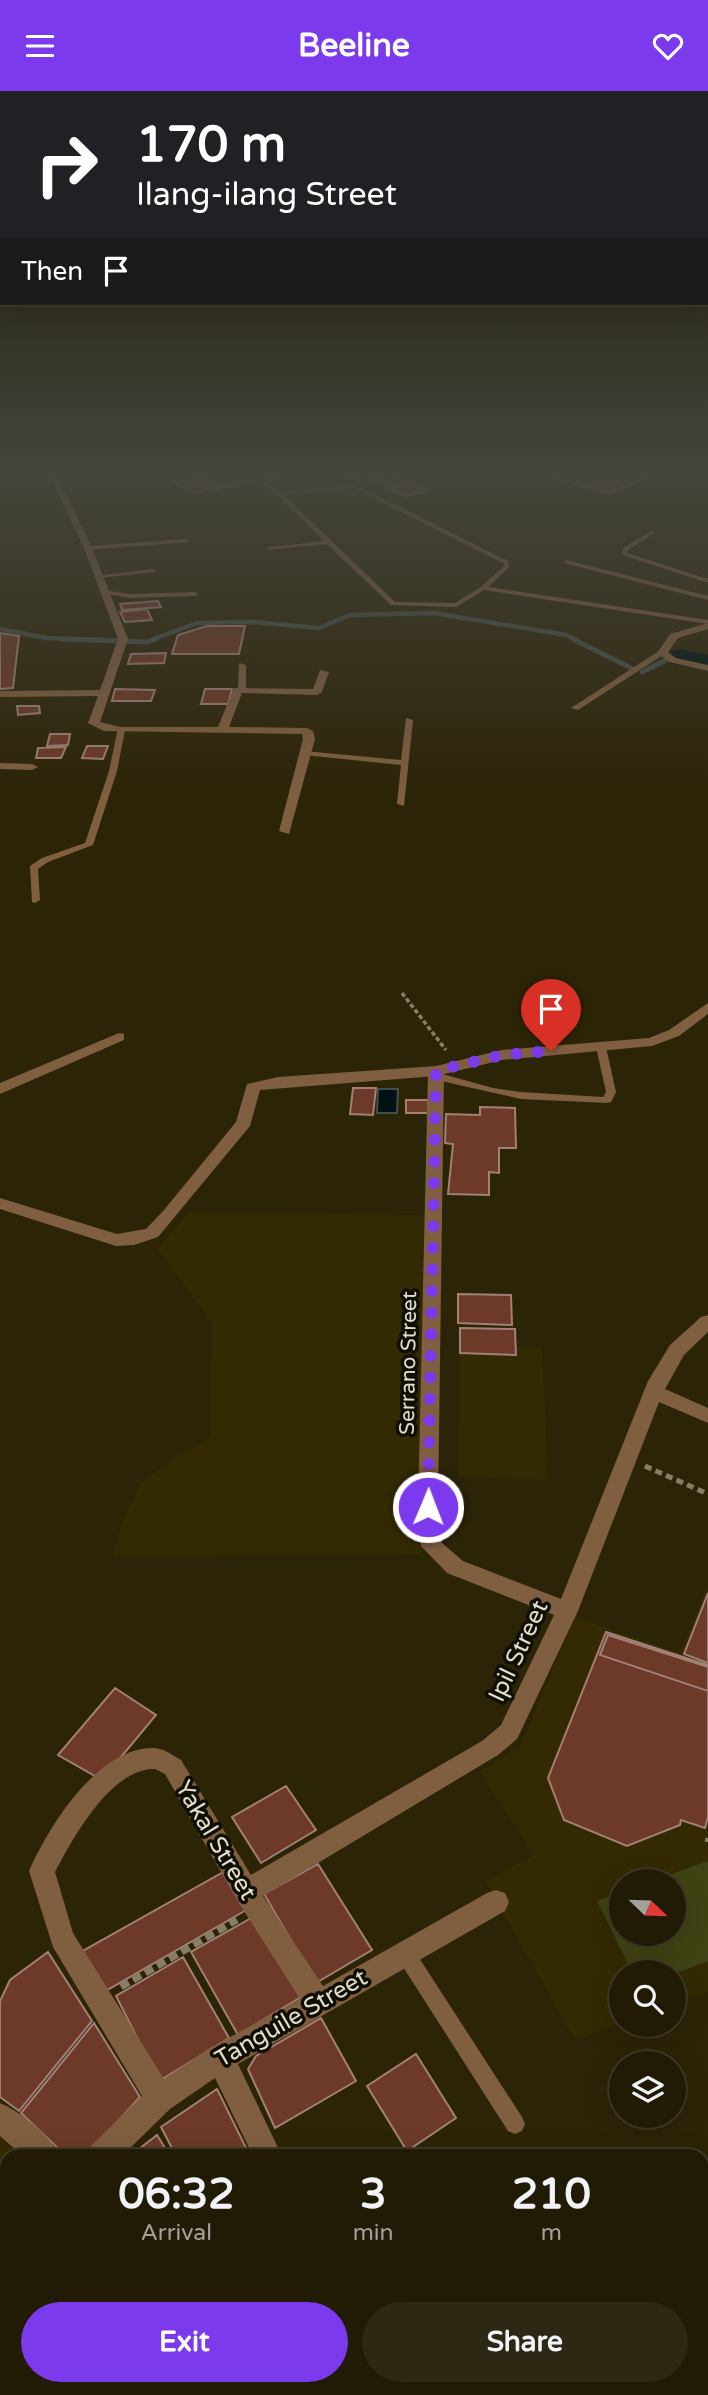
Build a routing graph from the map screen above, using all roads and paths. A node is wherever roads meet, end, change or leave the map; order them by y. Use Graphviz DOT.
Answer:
graph roads {
  1 [pos="100,581"];
  2 [pos="369,581"];
  3 [pos="490,581"];
  4 [pos="639,581"];
  5 [pos="482,587"];
  6 [pos="104,592"];
  7 [pos="195,594"];
  8 [pos="708,598"];
  9 [pos="708,624"];
  10 [pos="662,653"];
  11 [pos="242,665"];
  12 [pos="708,668"];
  13 [pos="324,672"];
  14 [pos="242,689"];
  15 [pos="105,693"];
  16 [pos="0,694"];
  17 [pos="575,708"];
  18 [pos="409,720"];
  19 [pos="223,729"];
  20 [pos="121,730"];
  21 [pos="304,753"];
  22 [pos="405,763"];
  23 [pos="0,766"];
  24 [pos="32,767"];
  25 [pos="401,804"];
  26 [pos="285,831"];
  27 [pos="35,899"];
  28 [pos="402,993"];
  29 [pos="708,1007"];
  30 [pos="119,1037"];
  31 [pos="601,1047"];
  32 [pos="457,1065"];
  33 [pos="436,1074"];
  34 [pos="0,1089"];
  35 [pos="0,1203"];
  36 [pos="708,1321"];
  37 [pos="654,1392"];
  38 [pos="708,1416"];
  39 [pos="627,1458"];
  40 [pos="708,1494"];
  41 [pos="567,1611"];
  42 [pos="496,1902"];
  43 [pos="248,1903"];
  44 [pos="405,1953"];
  45 [pos="117,1989"];
  46 [pos="318,2003"];
  47 [pos="220,2058"];
  48 [pos="160,2099"];
  49 [pos="0,2117"];
  50 [pos="515,2124"];
  51 [pos="37,2149"];
  52 [pos="108,2149"];
  53 [pos="265,2149"];
  1 -- 6 [label="street"];
  2 -- 5 [label="lane"];
  3 -- 5 [label="lane"];
  4 -- 8 [label="lane"];
  5 -- 9 [label="lane"];
  6 -- 7 [label="lane"];
  6 -- 15 [label="street"];
  9 -- 10 [label="street"];
  10 -- 12 [label="street"];
  10 -- 17 [label="lane"];
  11 -- 14 [label="lane"];
  13 -- 14 [label="street"];
  14 -- 19 [label="street"];
  15 -- 16 [label="street"];
  15 -- 20 [label="street"];
  18 -- 22 [label="lane"];
  19 -- 20 [label="street"];
  19 -- 21 [label="street"];
  20 -- 27 [label="lane"];
  21 -- 22 [label="lane"];
  21 -- 26 [label="street"];
  22 -- 25 [label="lane"];
  23 -- 24 [label="street"];
  28 -- 32 [label="path"];
  29 -- 31 [label="street"];
  30 -- 34 [label="street"];
  31 -- 32 [label="street"];
  31 -- 33 [label="lane"];
  32 -- 33 [label="street"];
  33 -- 35 [label="street"];
  33 -- 41 [label="street, Serrano Street"];
  36 -- 37 [label="street, Ipil Street"];
  37 -- 38 [label="street"];
  37 -- 39 [label="street, Ipil Street"];
  39 -- 40 [label="path"];
  39 -- 41 [label="street, Ipil Street"];
  41 -- 43 [label="street, Ipil Street"];
  42 -- 44 [label="street, Tanguile Street"];
  43 -- 45 [label="path"];
  43 -- 46 [label="street, Yakal Street"];
  43 -- 48 [label="street, Yakal Street"];
  44 -- 46 [label="street, Tanguile Street"];
  44 -- 50 [label="lane"];
  46 -- 47 [label="street, Tanguile Street"];
  47 -- 48 [label="street, Tanguile Street"];
  47 -- 53 [label="street"];
  48 -- 52 [label="street, Tanguile Street"];
  49 -- 51 [label="street"];
}
